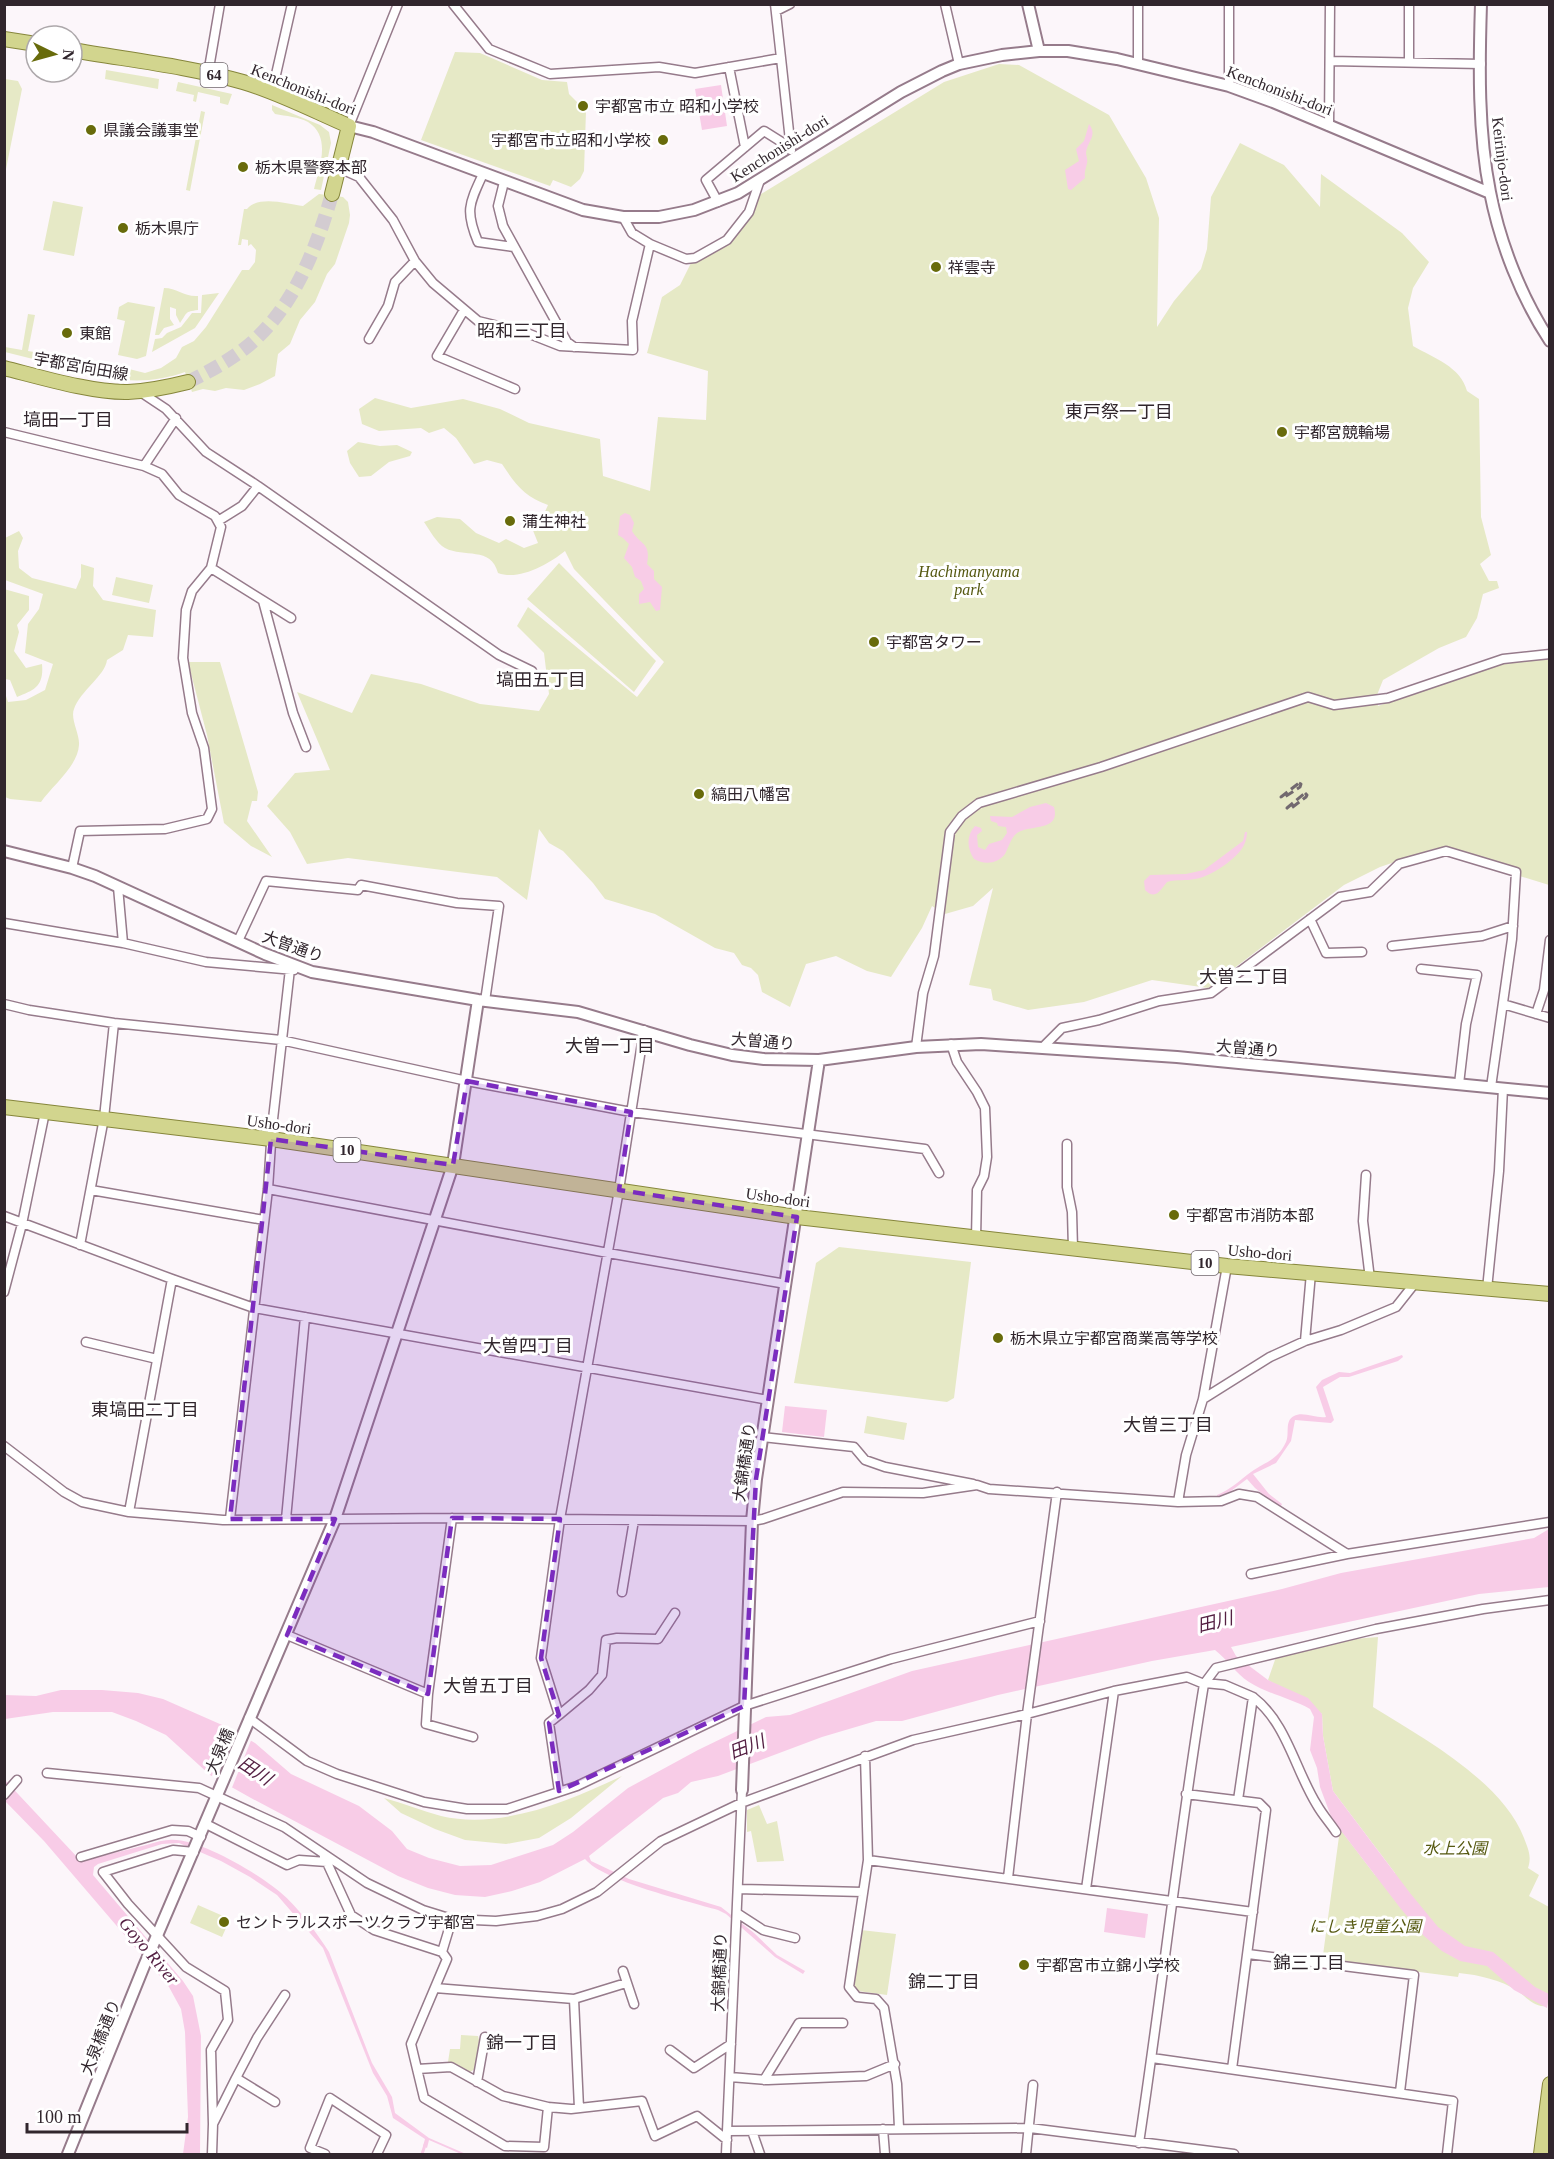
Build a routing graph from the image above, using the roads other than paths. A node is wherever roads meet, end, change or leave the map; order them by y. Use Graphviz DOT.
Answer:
graph roads {
  1 [pos="220,4"];
  2 [pos="292,4"];
  3 [pos="398,4"];
  4 [pos="453,4"];
  5 [pos="790,4"];
  6 [pos="945,4"];
  7 [pos="1028,4"];
  8 [pos="1138,4"];
  9 [pos="1229,4"];
  10 [pos="1330,4"];
  11 [pos="1409,4"];
  12 [pos="1481,4"];
  13 [pos="776,8"];
  14 [pos="4,39"];
  15 [pos="24,42"];
  16 [pos="1039,51"];
  17 [pos="84,52"];
  18 [pos="781,58"];
  19 [pos="1330,61"];
  20 [pos="1409,62"];
  21 [pos="1138,63"];
  22 [pos="959,64"];
  23 [pos="1481,64"];
  24 [pos="729,67"];
  25 [pos="208,74"];
  26 [pos="1229,86"];
  27 [pos="272,92"];
  28 [pos="349,126"];
  29 [pos="1329,126"];
  30 [pos="745,147"];
  31 [pos="792,154"];
  32 [pos="339,168"];
  33 [pos="483,174"];
  34 [pos="760,180"];
  35 [pos="504,182"];
  36 [pos="1490,193"];
  37 [pos="332,194"];
  38 [pos="718,202"];
  39 [pos="623,217"];
  40 [pos="650,244"];
  41 [pos="514,247"];
  42 [pos="415,261"];
  43 [pos="464,310"];
  44 [pos="369,339"];
  45 [pos="1550,341"];
  46 [pos="574,347"];
  47 [pos="4,368"];
  48 [pos="188,382"];
  49 [pos="515,389"];
  50 [pos="138,391"];
  51 [pos="176,418"];
  52 [pos="4,432"];
  53 [pos="144,466"];
  54 [pos="258,486"];
  55 [pos="218,521"];
  56 [pos="211,568"];
  57 [pos="263,601"];
  58 [pos="291,618"];
  59 [pos="1550,654"];
  60 [pos="532,671"];
  61 [pos="306,747"];
  62 [pos="4,850"];
  63 [pos="72,868"];
  64 [pos="118,887"];
  65 [pos="1310,919"];
  66 [pos="4,923"];
  67 [pos="1513,926"];
  68 [pos="1550,940"];
  69 [pos="238,941"];
  70 [pos="123,943"];
  71 [pos="1392,946"];
  72 [pos="1362,952"];
  73 [pos="290,969"];
  74 [pos="1421,969"];
  75 [pos="312,972"];
  76 [pos="482,1000"];
  77 [pos="4,1004"];
  78 [pos="1503,1004"];
  79 [pos="1536,1014"];
  80 [pos="1550,1018"];
  81 [pos="114,1023"];
  82 [pos="644,1030"];
  83 [pos="281,1040"];
  84 [pos="951,1044"];
  85 [pos="916,1047"];
  86 [pos="1042,1048"];
  87 [pos="819,1059"];
  88 [pos="467,1081"];
  89 [pos="1459,1084"];
  90 [pos="1491,1087"];
  91 [pos="1503,1088"];
  92 [pos="1550,1093"];
  93 [pos="4,1107"];
  94 [pos="45,1112"];
  95 [pos="631,1112"];
  96 [pos="104,1118"];
  97 [pos="808,1136"];
  98 [pos="271,1139"];
  99 [pos="1067,1144"];
  100 [pos="453,1165"];
  101 [pos="939,1173"];
  102 [pos="1366,1175"];
  103 [pos="268,1189"];
  104 [pos="91,1190"];
  105 [pos="619,1190"];
  106 [pos="4,1216"];
  107 [pos="796,1217"];
  108 [pos="264,1220"];
  109 [pos="435,1220"];
  110 [pos="22,1224"];
  111 [pos="976,1239"];
  112 [pos="80,1245"];
  113 [pos="1073,1249"];
  114 [pos="608,1253"];
  115 [pos="1227,1266"];
  116 [pos="1311,1274"];
  117 [pos="1370,1279"];
  118 [pos="172,1280"];
  119 [pos="1415,1283"];
  120 [pos="786,1284"];
  121 [pos="1487,1289"];
  122 [pos="4,1292"];
  123 [pos="1550,1294"];
  124 [pos="254,1308"];
  125 [pos="304,1317"];
  126 [pos="399,1333"];
  127 [pos="1305,1341"];
  128 [pos="86,1342"];
  129 [pos="157,1359"];
  130 [pos="587,1366"];
  131 [pos="1203,1399"];
  132 [pos="768,1400"];
  133 [pos="762,1437"];
  134 [pos="4,1446"];
  135 [pos="977,1485"];
  136 [pos="1057,1492"];
  137 [pos="1178,1502"];
  138 [pos="129,1512"];
  139 [pos="452,1518"];
  140 [pos="230,1519"];
  141 [pos="286,1519"];
  142 [pos="335,1519"];
  143 [pos="560,1519"];
  144 [pos="634,1520"];
  145 [pos="752,1521"];
  146 [pos="1550,1522"];
  147 [pos="1347,1554"];
  148 [pos="1251,1574"];
  149 [pos="622,1592"];
  150 [pos="1550,1600"];
  151 [pos="675,1613"];
  152 [pos="1040,1621"];
  153 [pos="286,1635"];
  154 [pos="1204,1683"];
  155 [pos="1114,1691"];
  156 [pos="428,1694"];
  157 [pos="1252,1697"];
  158 [pos="744,1710"];
  159 [pos="1028,1710"];
  160 [pos="559,1715"];
  161 [pos="248,1720"];
  162 [pos="473,1737"];
  163 [pos="865,1756"];
  164 [pos="47,1773"];
  165 [pos="17,1780"];
  166 [pos="742,1790"];
  167 [pos="559,1791"];
  168 [pos="218,1793"];
  169 [pos="1186,1794"];
  170 [pos="4,1795"];
  171 [pos="1238,1800"];
  172 [pos="741,1803"];
  173 [pos="206,1824"];
  174 [pos="1336,1832"];
  175 [pos="201,1837"];
  176 [pos="194,1852"];
  177 [pos="81,1857"];
  178 [pos="325,1859"];
  179 [pos="868,1860"];
  180 [pos="1008,1878"];
  181 [pos="738,1889"];
  182 [pos="1086,1889"];
  183 [pos="863,1892"];
  184 [pos="1172,1900"];
  185 [pos="1253,1912"];
  186 [pos="736,1913"];
  187 [pos="452,1919"];
  188 [pos="158,1936"];
  189 [pos="795,1938"];
  190 [pos="442,1952"];
  191 [pos="1248,1954"];
  192 [pos="623,1971"];
  193 [pos="626,1983"];
  194 [pos="435,1988"];
  195 [pos="285,1995"];
  196 [pos="573,1999"];
  197 [pos="634,2004"];
  198 [pos="843,2023"];
  199 [pos="485,2037"];
  200 [pos="731,2044"];
  201 [pos="670,2050"];
  202 [pos="1152,2058"];
  203 [pos="895,2064"];
  204 [pos="417,2069"];
  205 [pos="1232,2069"];
  206 [pos="730,2077"];
  207 [pos="236,2078"];
  208 [pos="764,2080"];
  209 [pos="477,2082"];
  210 [pos="1550,2084"];
  211 [pos="1033,2085"];
  212 [pos="1400,2092"];
  213 [pos="275,2102"];
  214 [pos="548,2107"];
  215 [pos="579,2108"];
  216 [pos="1548,2113"];
  217 [pos="213,2124"];
  218 [pos="883,2128"];
  219 [pos="899,2128"];
  220 [pos="1030,2128"];
  221 [pos="752,2131"];
  222 [pos="727,2136"];
  223 [pos="1139,2143"];
  224 [pos="68,2154"];
  225 [pos="212,2154"];
  226 [pos="325,2154"];
  227 [pos="377,2154"];
  228 [pos="726,2154"];
  229 [pos="760,2154"];
  230 [pos="885,2154"];
  231 [pos="1026,2154"];
  232 [pos="1234,2154"];
  233 [pos="1446,2154"];
  234 [pos="1541,2154"];
  1 -- 25 [label="street"];
  2 -- 27 [label="street"];
  3 -- 28 [label="street"];
  4 -- 24 [label="street"];
  5 -- 13 [label="street"];
  6 -- 22 [label="street"];
  7 -- 16 [label="street"];
  8 -- 21 [label="street"];
  9 -- 26 [label="street"];
  10 -- 19 [label="street"];
  11 -- 20 [label="street"];
  12 -- 23 [label="street, Keirinjo-dori"];
  13 -- 18 [label="street"];
  14 -- 15 [label="main road"];
  16 -- 21 [label="street, Kenchonishi-dori"];
  16 -- 22 [label="street, Kenchonishi-dori"];
  17 -- 25 [label="main road, Kenchonishi-dori / 64"];
  18 -- 24 [label="street"];
  18 -- 31 [label="street"];
  19 -- 20 [label="street"];
  19 -- 29 [label="street"];
  20 -- 23 [label="street"];
  21 -- 26 [label="street, Kenchonishi-dori"];
  22 -- 31 [label="street, Kenchonishi-dori"];
  23 -- 36 [label="street, Keirinjo-dori"];
  24 -- 30 [label="street"];
  25 -- 27 [label="main road, Kenchonishi-dori / 64"];
  26 -- 29 [label="street, Kenchonishi-dori"];
  27 -- 28 [label="main road, Kenchonishi-dori / 64"];
  28 -- 32 [label="main road"];
  28 -- 33 [label="street, Kenchonishi-dori"];
  29 -- 36 [label="street, Kenchonishi-dori"];
  30 -- 31 [label="street"];
  30 -- 38 [label="street"];
  31 -- 34 [label="street, Kenchonishi-dori"];
  32 -- 37 [label="main road"];
  32 -- 42 [label="street"];
  33 -- 35 [label="street, Kenchonishi-dori"];
  33 -- 41 [label="street"];
  34 -- 38 [label="street, Kenchonishi-dori"];
  34 -- 40 [label="street"];
  35 -- 39 [label="street, Kenchonishi-dori"];
  35 -- 41 [label="street"];
  36 -- 45 [label="street, Keirinjo-dori"];
  38 -- 39 [label="street, Kenchonishi-dori"];
  39 -- 40 [label="street"];
  40 -- 46 [label="street"];
  41 -- 46 [label="street"];
  42 -- 43 [label="street"];
  42 -- 44 [label="street"];
  43 -- 46 [label="street"];
  43 -- 49 [label="street"];
  47 -- 50 [label="main road, 宇都宮向田線"];
  48 -- 50 [label="main road, 宇都宮向田線"];
  50 -- 51 [label="street"];
  51 -- 53 [label="street"];
  51 -- 54 [label="street"];
  52 -- 53 [label="street"];
  53 -- 55 [label="street"];
  54 -- 55 [label="street"];
  54 -- 60 [label="street"];
  55 -- 56 [label="street"];
  56 -- 57 [label="street"];
  56 -- 63 [label="street"];
  57 -- 58 [label="street"];
  57 -- 61 [label="street"];
  59 -- 85 [label="street"];
  62 -- 63 [label="street, 大曽通り"];
  63 -- 64 [label="street, 大曽通り"];
  64 -- 69 [label="street, 大曽通り"];
  64 -- 70 [label="street"];
  65 -- 67 [label="street"];
  65 -- 72 [label="street"];
  65 -- 86 [label="street"];
  66 -- 70 [label="street"];
  67 -- 71 [label="street"];
  67 -- 78 [label="street"];
  68 -- 79 [label="street"];
  69 -- 75 [label="street, 大曽通り"];
  69 -- 76 [label="street"];
  70 -- 73 [label="street"];
  73 -- 75 [label="street"];
  73 -- 83 [label="street"];
  74 -- 89 [label="street"];
  75 -- 76 [label="street, 大曽通り"];
  76 -- 82 [label="street, 大曽通り"];
  76 -- 88 [label="street, 大泉橋"];
  77 -- 81 [label="street"];
  78 -- 79 [label="street"];
  78 -- 90 [label="street"];
  79 -- 80 [label="street"];
  81 -- 83 [label="street"];
  81 -- 96 [label="street"];
  82 -- 87 [label="street, 大曽通り"];
  82 -- 95 [label="street"];
  83 -- 88 [label="street"];
  83 -- 98 [label="street"];
  84 -- 85 [label="street, 大曽通り"];
  84 -- 86 [label="street, 大曽通り"];
  84 -- 111 [label="street"];
  85 -- 87 [label="street, 大曽通り"];
  86 -- 89 [label="street, 大曽通り"];
  87 -- 97 [label="street, 大錦橋通り"];
  88 -- 95 [label="street"];
  88 -- 100 [label="street, 大泉橋"];
  89 -- 90 [label="street, 大曽通り"];
  90 -- 91 [label="street, 大曽通り"];
  91 -- 92 [label="street, 大曽通り"];
  91 -- 121 [label="street"];
  93 -- 94 [label="main road, Usho-dori / 10"];
  94 -- 96 [label="main road, Usho-dori / 10"];
  94 -- 110 [label="street"];
  95 -- 97 [label="street"];
  95 -- 105 [label="street"];
  96 -- 98 [label="main road, Usho-dori / 10"];
  96 -- 104 [label="street"];
  97 -- 101 [label="street"];
  97 -- 107 [label="street, 大錦橋通り"];
  98 -- 100 [label="main road, Usho-dori / 10"];
  98 -- 103 [label="street"];
  99 -- 113 [label="street"];
  100 -- 105 [label="main road, Usho-dori / 10"];
  100 -- 109 [label="street, 大泉橋"];
  102 -- 117 [label="street"];
  103 -- 108 [label="street"];
  103 -- 109 [label="street"];
  104 -- 108 [label="street"];
  104 -- 112 [label="street"];
  105 -- 107 [label="main road, Usho-dori / 10"];
  105 -- 114 [label="street"];
  106 -- 110 [label="street"];
  107 -- 111 [label="main road, Usho-dori / 10"];
  107 -- 120 [label="street, 大錦橋通り"];
  108 -- 124 [label="street"];
  109 -- 114 [label="street"];
  109 -- 126 [label="street, 大泉橋"];
  110 -- 112 [label="street"];
  110 -- 122 [label="street"];
  111 -- 113 [label="main road, Usho-dori / 10"];
  112 -- 118 [label="street"];
  113 -- 115 [label="main road, Usho-dori / 10"];
  114 -- 120 [label="street"];
  114 -- 130 [label="street"];
  115 -- 116 [label="main road, Usho-dori / 10"];
  115 -- 131 [label="street"];
  116 -- 117 [label="main road, Usho-dori / 10"];
  116 -- 127 [label="street"];
  117 -- 119 [label="main road, Usho-dori / 10"];
  118 -- 124 [label="street"];
  118 -- 129 [label="street"];
  119 -- 121 [label="main road, Usho-dori / 10"];
  119 -- 127 [label="street"];
  120 -- 132 [label="street, 大錦橋通り"];
  121 -- 123 [label="main road, Usho-dori / 10"];
  124 -- 125 [label="street"];
  124 -- 140 [label="street"];
  125 -- 126 [label="street"];
  125 -- 141 [label="street"];
  126 -- 130 [label="street"];
  126 -- 142 [label="street, 大泉橋"];
  127 -- 131 [label="street"];
  128 -- 129 [label="street"];
  129 -- 138 [label="street"];
  130 -- 132 [label="street"];
  130 -- 143 [label="street"];
  131 -- 137 [label="street"];
  132 -- 133 [label="street, 大錦橋通り"];
  133 -- 135 [label="street"];
  133 -- 145 [label="street, 大錦橋通り"];
  134 -- 138 [label="street"];
  135 -- 136 [label="street"];
  135 -- 145 [label="street"];
  136 -- 137 [label="street"];
  136 -- 152 [label="street"];
  137 -- 147 [label="street"];
  138 -- 140 [label="street"];
  139 -- 142 [label="street"];
  139 -- 143 [label="street"];
  139 -- 156 [label="street"];
  140 -- 141 [label="street"];
  141 -- 142 [label="street"];
  142 -- 153 [label="street, 大泉橋"];
  143 -- 144 [label="street"];
  143 -- 160 [label="street"];
  144 -- 145 [label="street"];
  144 -- 149 [label="street"];
  145 -- 158 [label="street, 大錦橋通り"];
  146 -- 147 [label="street"];
  147 -- 148 [label="street"];
  150 -- 154 [label="street"];
  151 -- 160 [label="street"];
  152 -- 158 [label="street"];
  152 -- 159 [label="street"];
  153 -- 156 [label="street"];
  153 -- 161 [label="street, 大泉橋"];
  154 -- 155 [label="street"];
  154 -- 157 [label="street"];
  154 -- 169 [label="street"];
  155 -- 159 [label="street"];
  155 -- 182 [label="street"];
  156 -- 162 [label="street"];
  157 -- 171 [label="street"];
  157 -- 174 [label="street"];
  158 -- 166 [label="street, 大錦橋通り"];
  158 -- 167 [label="street"];
  159 -- 163 [label="street"];
  159 -- 180 [label="street"];
  160 -- 167 [label="street"];
  161 -- 167 [label="street"];
  161 -- 168 [label="street, 大泉橋"];
  163 -- 172 [label="street"];
  163 -- 179 [label="street"];
  164 -- 168 [label="street"];
  165 -- 170 [label="street"];
  166 -- 172 [label="street, 大錦橋通り"];
  168 -- 173 [label="street"];
  168 -- 178 [label="street"];
  169 -- 171 [label="street"];
  169 -- 184 [label="street"];
  171 -- 185 [label="street"];
  172 -- 181 [label="street, 大錦橋通り"];
  172 -- 187 [label="street"];
  173 -- 175 [label="street"];
  173 -- 178 [label="street"];
  175 -- 176 [label="street"];
  175 -- 177 [label="street"];
  176 -- 188 [label="street"];
  176 -- 188 [label="street"];
  178 -- 187 [label="street"];
  178 -- 190 [label="street"];
  179 -- 180 [label="street"];
  179 -- 183 [label="street"];
  180 -- 182 [label="street"];
  181 -- 183 [label="street"];
  181 -- 186 [label="street, 大錦橋通り"];
  182 -- 184 [label="street"];
  183 -- 203 [label="street"];
  184 -- 185 [label="street"];
  184 -- 202 [label="street"];
  185 -- 191 [label="street"];
  186 -- 189 [label="street"];
  186 -- 200 [label="street, 大錦橋通り"];
  187 -- 190 [label="street"];
  188 -- 217 [label="street"];
  188 -- 224 [label="street, 大泉橋通り"];
  190 -- 194 [label="street"];
  191 -- 205 [label="street"];
  191 -- 212 [label="street"];
  192 -- 193 [label="street"];
  193 -- 196 [label="street"];
  193 -- 197 [label="street"];
  194 -- 196 [label="street"];
  194 -- 204 [label="street"];
  195 -- 207 [label="street"];
  196 -- 215 [label="street"];
  198 -- 208 [label="street"];
  199 -- 209 [label="street"];
  200 -- 201 [label="street"];
  200 -- 206 [label="street, 大錦橋通り"];
  202 -- 205 [label="street"];
  202 -- 223 [label="street"];
  203 -- 208 [label="street"];
  203 -- 219 [label="street"];
  204 -- 209 [label="street"];
  204 -- 214 [label="street"];
  205 -- 212 [label="street"];
  206 -- 208 [label="street"];
  206 -- 222 [label="street, 大錦橋通り"];
  207 -- 213 [label="street"];
  207 -- 217 [label="street"];
  209 -- 214 [label="street"];
  210 -- 216 [label="main road"];
  211 -- 220 [label="street"];
  212 -- 233 [label="street"];
  214 -- 215 [label="street"];
  215 -- 222 [label="street"];
  216 -- 234 [label="main road"];
  217 -- 225 [label="street"];
  218 -- 219 [label="street"];
  218 -- 221 [label="street"];
  218 -- 230 [label="street"];
  219 -- 220 [label="street"];
  220 -- 223 [label="street"];
  220 -- 231 [label="street"];
  221 -- 222 [label="street"];
  221 -- 229 [label="street"];
  222 -- 228 [label="street, 大錦橋通り"];
  223 -- 232 [label="street"];
  226 -- 227 [label="street"];
}
